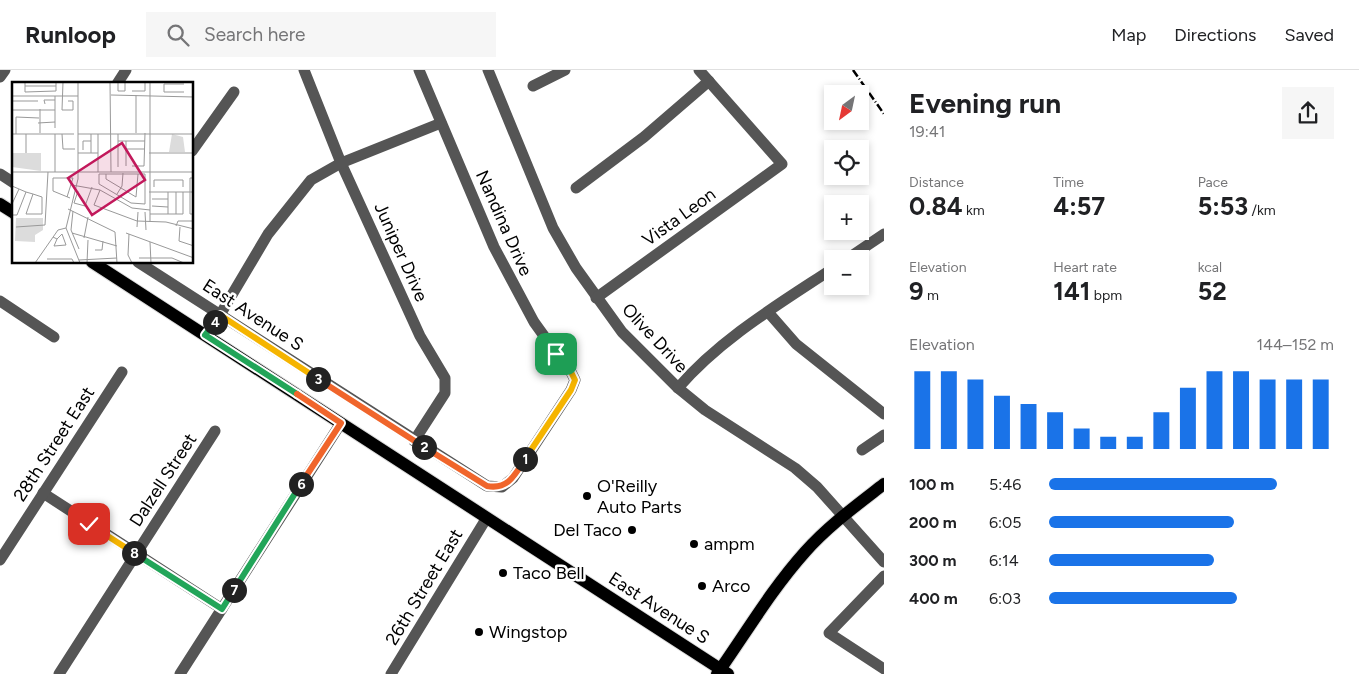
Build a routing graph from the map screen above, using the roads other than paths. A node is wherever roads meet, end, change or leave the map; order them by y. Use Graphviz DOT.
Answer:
graph roads {
  1 [pos="5,70"];
  2 [pos="126,70"];
  3 [pos="304,70"];
  4 [pos="419,70"];
  5 [pos="488,70"];
  6 [pos="565,70"];
  7 [pos="699,70"];
  8 [pos="0,78"];
  9 [pos="709,81"];
  10 [pos="118,82"];
  11 [pos="533,86"];
  12 [pos="234,92"];
  13 [pos="441,124"];
  14 [pos="194,148"];
  15 [pos="341,163"];
  16 [pos="0,174"];
  17 [pos="12,182"];
  18 [pos="576,188"];
  19 [pos="0,204"];
  20 [pos="12,212"];
  21 [pos="884,234"];
  22 [pos="860,250"];
  23 [pos="95,264"];
  24 [pos="141,264"];
  25 [pos="824,274"];
  26 [pos="596,298"];
  27 [pos="0,302"];
  28 [pos="768,312"];
  29 [pos="220,315"];
  30 [pos="205,335"];
  31 [pos="54,336"];
  32 [pos="122,372"];
  33 [pos="678,388"];
  34 [pos="884,414"];
  35 [pos="341,423"];
  36 [pos="215,431"];
  37 [pos="884,435"];
  38 [pos="414,441"];
  39 [pos="862,450"];
  40 [pos="884,484"];
  41 [pos="502,487"];
  42 [pos="43,493"];
  43 [pos="844,516"];
  44 [pos="486,519"];
  45 [pos="136,554"];
  46 [pos="0,560"];
  47 [pos="884,562"];
  48 [pos="884,576"];
  49 [pos="222,609"];
  50 [pos="884,669"];
  51 [pos="722,672"];
  52 [pos="59,674"];
  53 [pos="180,674"];
  54 [pos="391,674"];
  1 -- 8 [label="street"];
  2 -- 10 [label="street"];
  3 -- 15 [label="street, Juniper Drive"];
  4 -- 13 [label="street, Nandina Drive"];
  5 -- 26 [label="street, Olive Drive"];
  6 -- 11 [label="street"];
  7 -- 9 [label="street"];
  9 -- 18 [label="street"];
  9 -- 26 [label="street, Vista Leon"];
  12 -- 14 [label="street"];
  13 -- 15 [label="street"];
  13 -- 41 [label="street, Nandina Drive"];
  15 -- 29 [label="street"];
  15 -- 38 [label="street, Juniper Drive"];
  16 -- 17 [label="street"];
  19 -- 20 [label="main road"];
  21 -- 22 [label="street"];
  23 -- 30 [label="main road, East Avenue S"];
  24 -- 29 [label="street, East Avenue S"];
  25 -- 28 [label="street"];
  26 -- 33 [label="street, Olive Drive"];
  27 -- 31 [label="street"];
  28 -- 33 [label="street"];
  28 -- 34 [label="street"];
  29 -- 30 [label="street"];
  29 -- 38 [label="street, East Avenue S"];
  30 -- 35 [label="main road, East Avenue S"];
  32 -- 42 [label="street, 28th Street East"];
  33 -- 43 [label="street, Olive Drive"];
  35 -- 44 [label="main road, East Avenue S"];
  35 -- 49 [label="street"];
  36 -- 45 [label="street, Dalzell Street"];
  37 -- 39 [label="street"];
  38 -- 41 [label="street, East Avenue S"];
  40 -- 43 [label="main road"];
  42 -- 45 [label="street"];
  42 -- 46 [label="street, 28th Street East"];
  43 -- 47 [label="street, Olive Drive"];
  43 -- 51 [label="main road"];
  44 -- 51 [label="main road, East Avenue S"];
  44 -- 54 [label="street, 26th Street East"];
  45 -- 49 [label="street"];
  45 -- 52 [label="street, Dalzell Street"];
  48 -- 50 [label="street"];
  49 -- 53 [label="street"];
}
